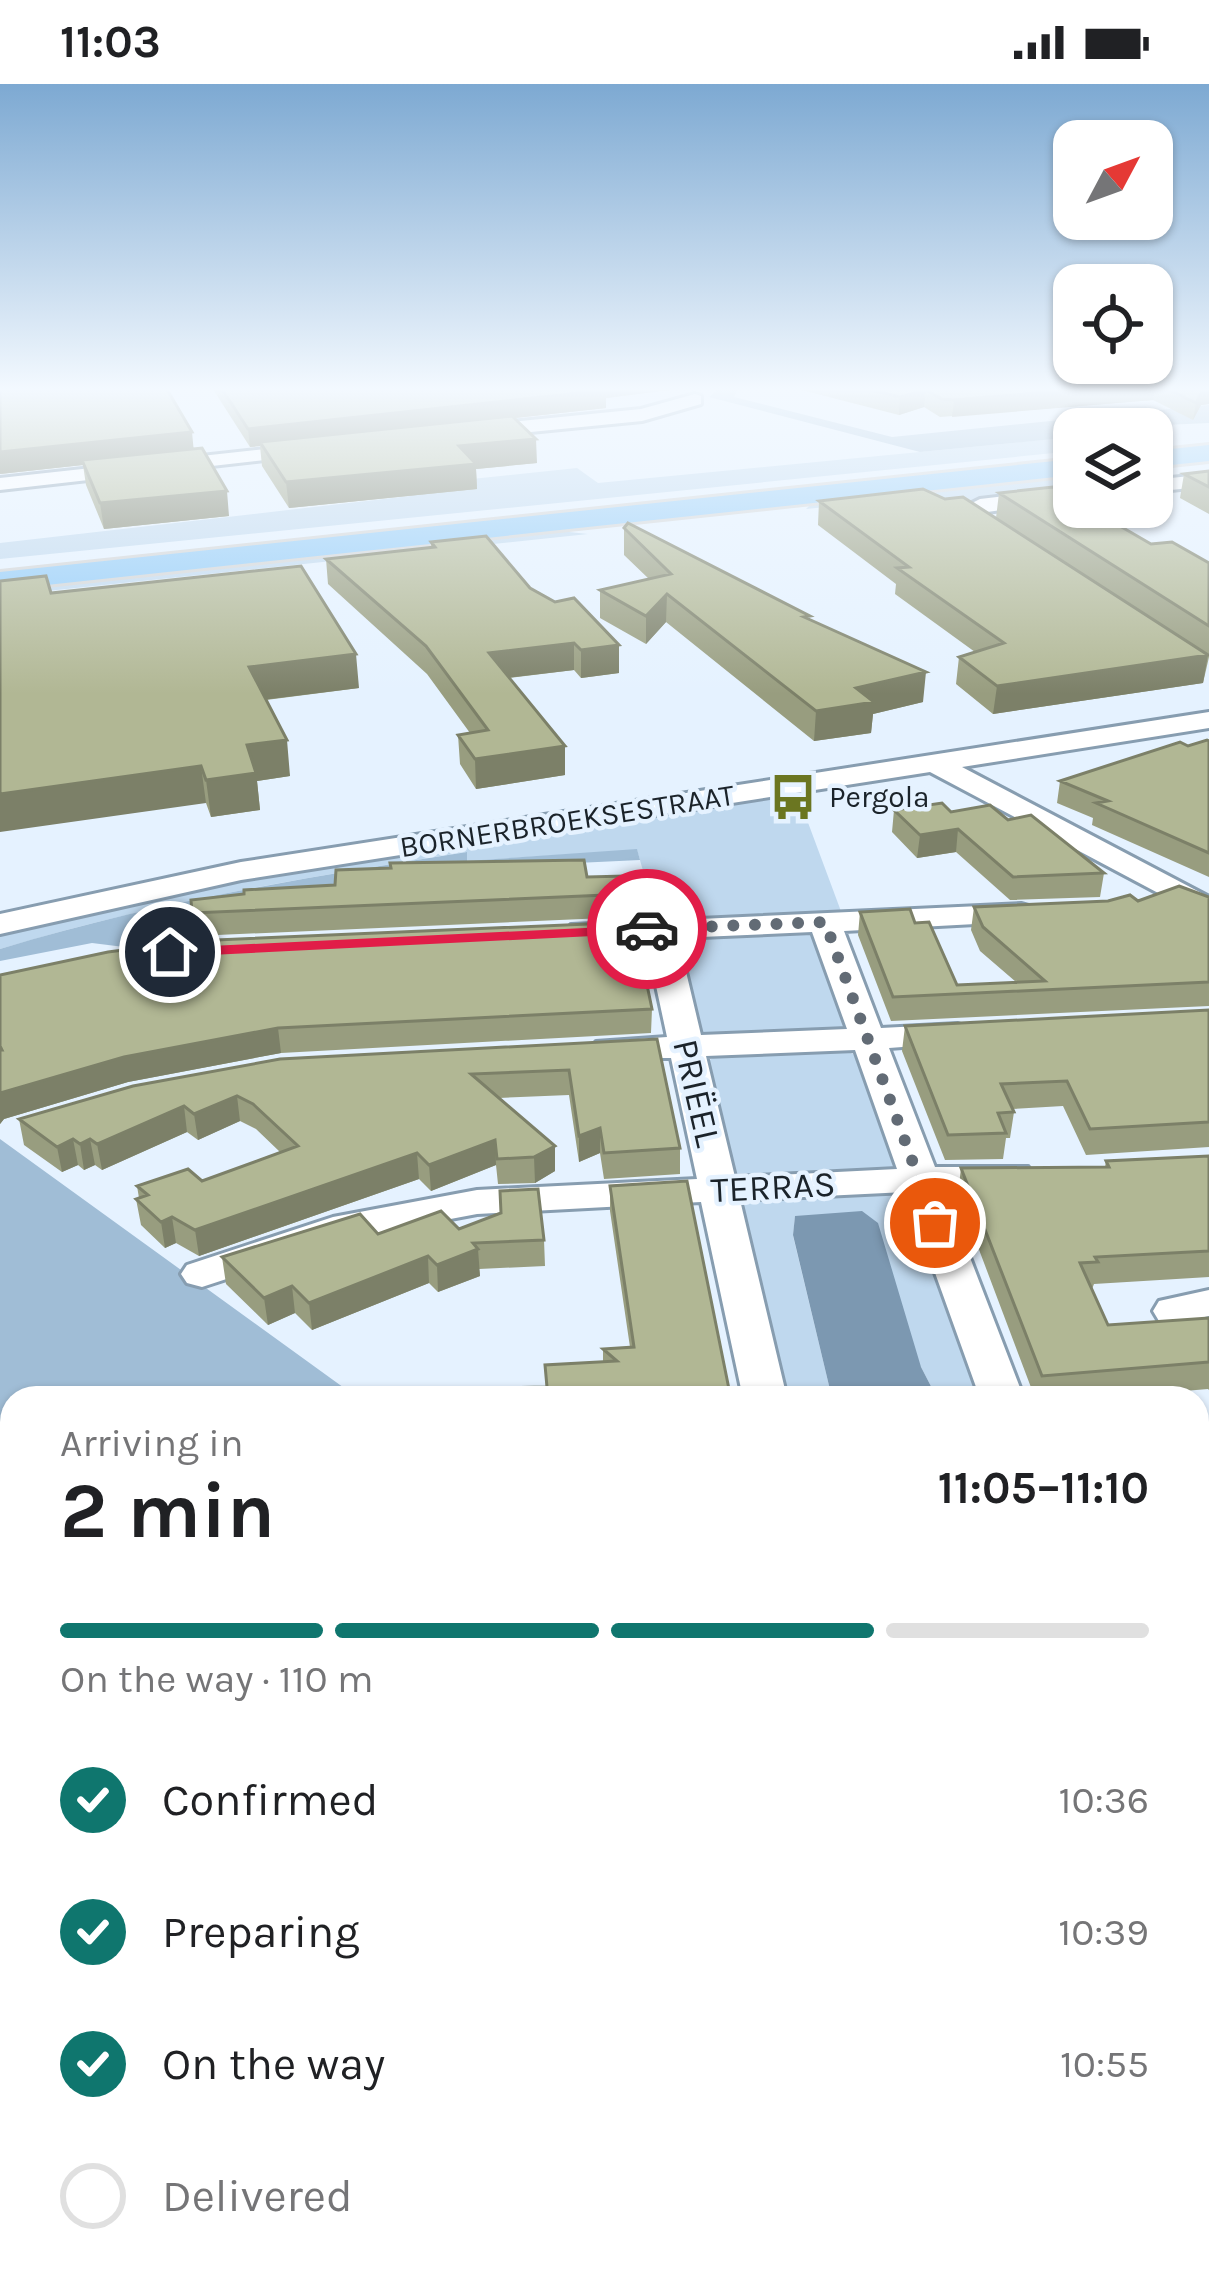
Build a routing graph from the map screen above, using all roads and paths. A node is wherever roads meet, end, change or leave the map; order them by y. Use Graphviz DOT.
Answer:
graph roads {
  1 [pos="750,489"];
  2 [pos="869,489"];
  3 [pos="1053,496"];
  4 [pos="1025,554"];
  5 [pos="0,567"];
  6 [pos="0,581"];
  7 [pos="1209,720"];
  8 [pos="936,764"];
  9 [pos="1174,892"];
  10 [pos="1139,904"];
  11 [pos="1209,910"];
  12 [pos="1060,912"];
  13 [pos="825,922"];
  14 [pos="0,924"];
  15 [pos="660,929"];
  16 [pos="541,934"];
  17 [pos="983,1034"];
  18 [pos="867,1039"];
  19 [pos="686,1046"];
  20 [pos="568,1052"];
  21 [pos="1043,1173"];
  22 [pos="919,1180"];
  23 [pos="719,1190"];
  24 [pos="202,1274"];
  25 [pos="762,1386"];
  26 [pos="997,1386"];
  1 -- 5 [label="main road"];
  2 -- 6 [label="main road"];
  3 -- 4 [label="street"];
  7 -- 8 [label="street, BORNERBROEKSESTRAAT"];
  8 -- 9 [label="street"];
  8 -- 14 [label="street, BORNERBROEKSESTRAAT"];
  9 -- 10 [label="street"];
  9 -- 11 [label="street"];
  12 -- 13 [label="street"];
  13 -- 15 [label="street"];
  13 -- 18 [label="street"];
  15 -- 16 [label="street"];
  15 -- 19 [label="street, PRIËEL"];
  17 -- 18 [label="street"];
  18 -- 19 [label="street"];
  18 -- 22 [label="street"];
  19 -- 20 [label="street"];
  19 -- 23 [label="street, PRIËEL"];
  21 -- 22 [label="street, TERRAS"];
  22 -- 23 [label="street, TERRAS"];
  22 -- 26 [label="street"];
  23 -- 24 [label="street, TERRAS"];
  23 -- 25 [label="street, PRIËEL"];
}
